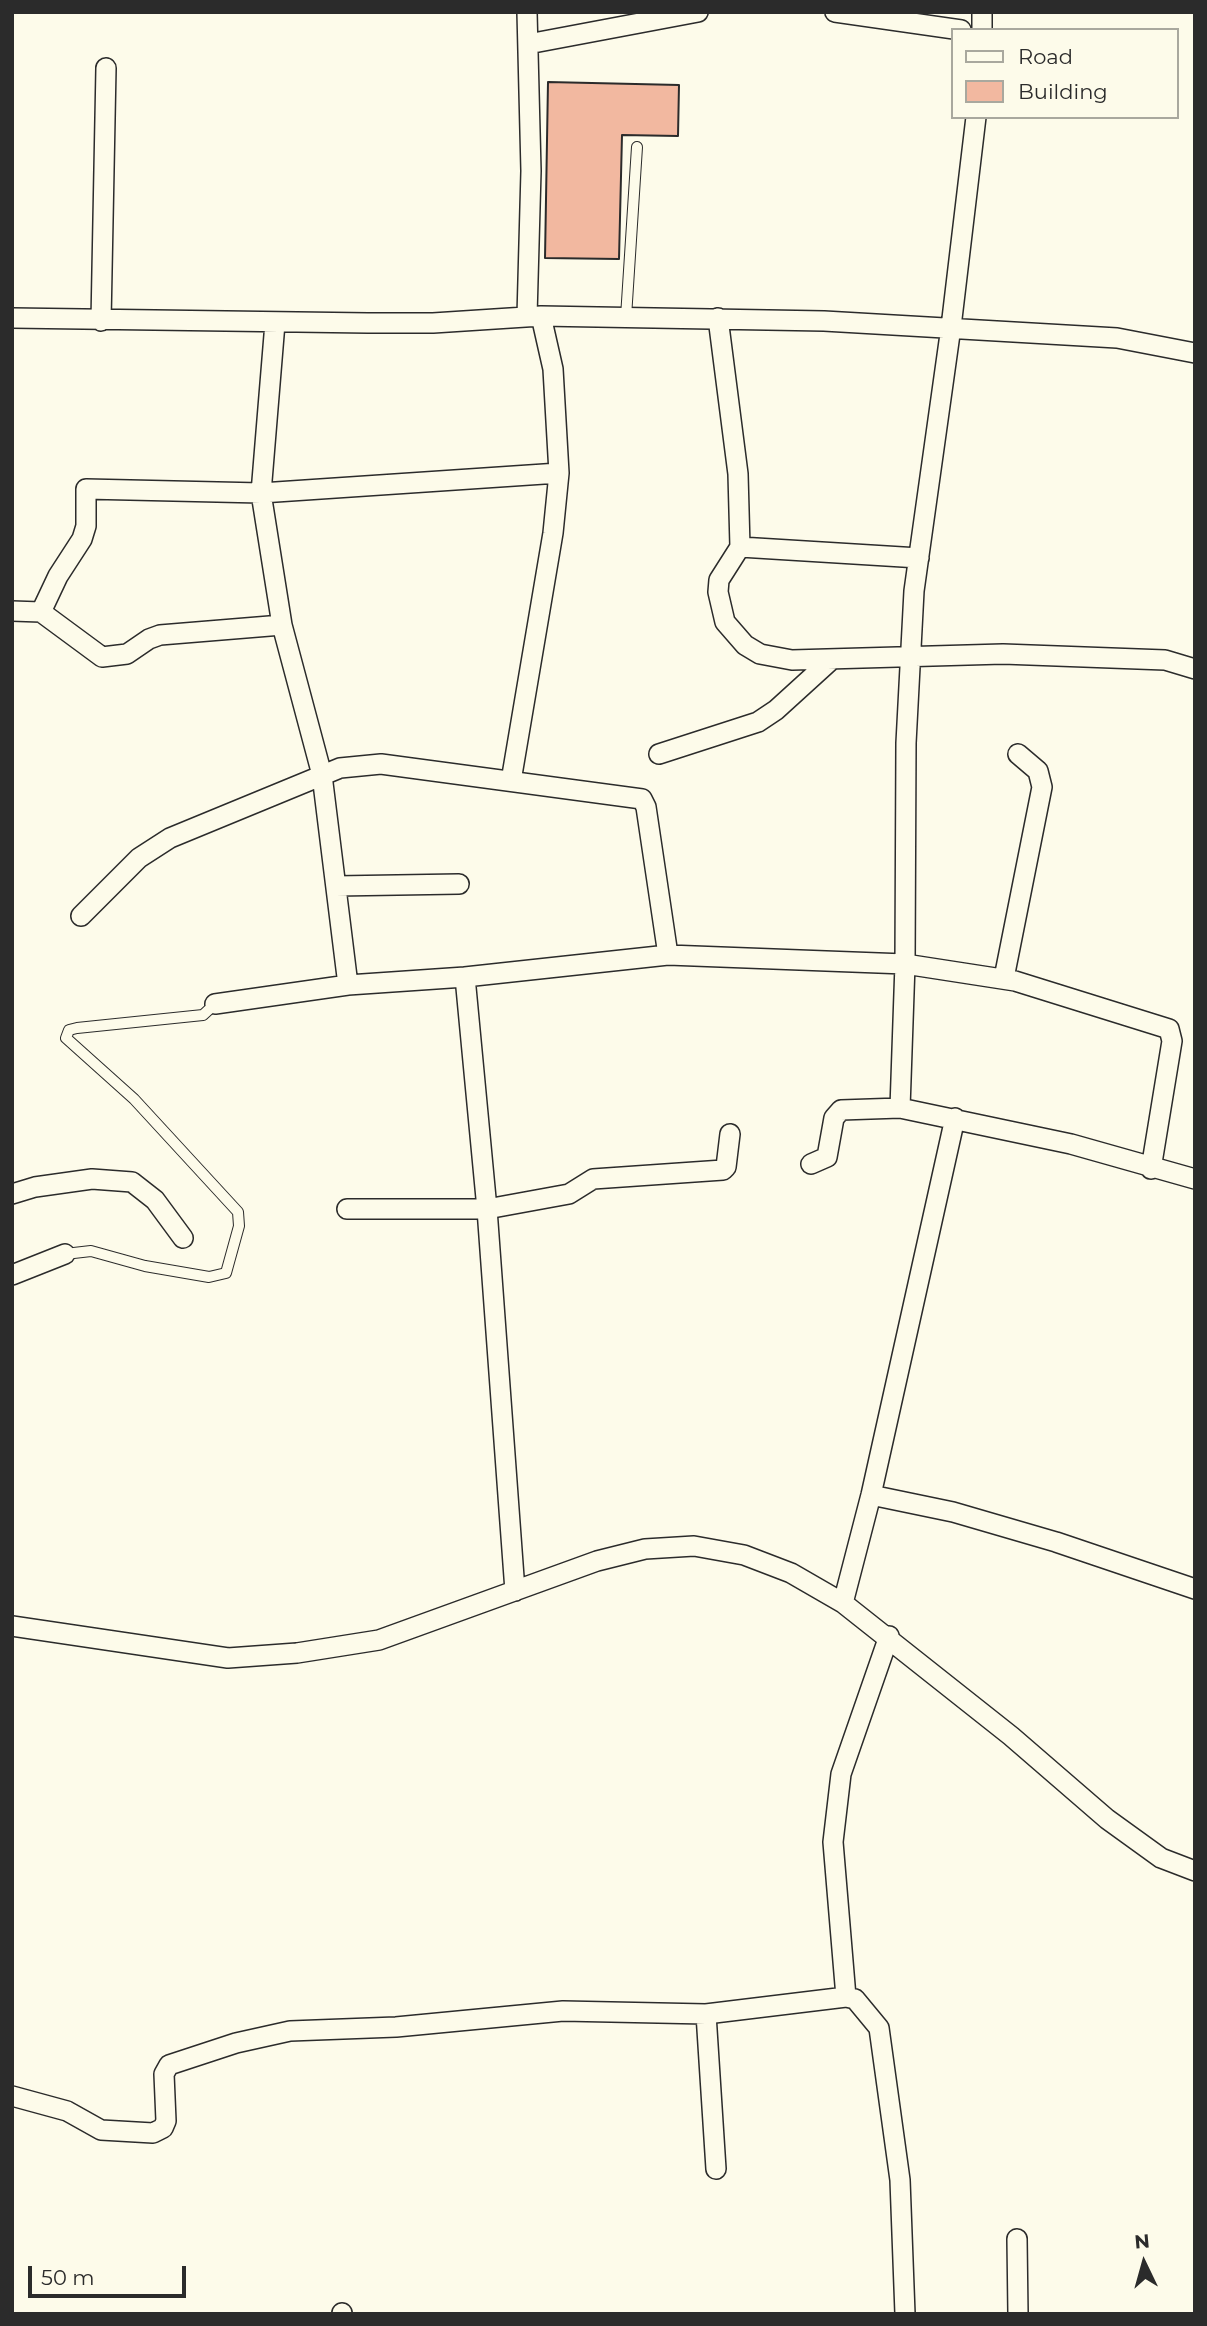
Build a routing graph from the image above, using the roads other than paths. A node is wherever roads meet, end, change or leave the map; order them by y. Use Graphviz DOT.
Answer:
graph roads {
  1 [pos="527,12"];
  2 [pos="698,12"];
  3 [pos="835,12"];
  4 [pos="951,29"];
  5 [pos="528,44"];
  6 [pos="106,68"];
  7 [pos="976,119"];
  8 [pos="637,147"];
  9 [pos="534,316"];
  10 [pos="626,317"];
  11 [pos="12,318"];
  12 [pos="718,318"];
  13 [pos="101,321"];
  14 [pos="275,323"];
  15 [pos="951,327"];
  16 [pos="1195,353"];
  17 [pos="559,473"];
  18 [pos="261,493"];
  19 [pos="740,547"];
  20 [pos="919,558"];
  21 [pos="12,611"];
  22 [pos="41,612"];
  23 [pos="282,625"];
  24 [pos="911,659"];
  25 [pos="831,660"];
  26 [pos="1195,669"];
  27 [pos="659,754"];
  28 [pos="1018,754"];
  29 [pos="322,775"];
  30 [pos="511,781"];
  31 [pos="459,884"];
  32 [pos="336,886"];
  33 [pos="81,916"];
  34 [pos="668,955"];
  35 [pos="905,964"];
  36 [pos="465,977"];
  37 [pos="1004,978"];
  38 [pos="348,985"];
  39 [pos="215,1004"];
  40 [pos="900,1108"];
  41 [pos="955,1118"];
  42 [pos="730,1134"];
  43 [pos="811,1164"];
  44 [pos="1151,1169"];
  45 [pos="1195,1179"];
  46 [pos="12,1194"];
  47 [pos="347,1209"];
  48 [pos="487,1209"];
  49 [pos="183,1238"];
  50 [pos="65,1254"];
  51 [pos="12,1275"];
  52 [pos="871,1495"];
  53 [pos="1195,1589"];
  54 [pos="515,1591"];
  55 [pos="842,1603"];
  56 [pos="12,1626"];
  57 [pos="889,1636"];
  58 [pos="1195,1871"];
  59 [pos="846,1997"];
  60 [pos="706,2014"];
  61 [pos="12,2096"];
  62 [pos="716,2169"];
  63 [pos="1017,2239"];
  64 [pos="905,2314"];
  65 [pos="1018,2314"];
  1 -- 5 [label="street"];
  2 -- 5 [label="street"];
  3 -- 4 [label="street"];
  5 -- 9 [label="street"];
  6 -- 13 [label="street"];
  7 -- 15 [label="street"];
  8 -- 10 [label="lane"];
  9 -- 10 [label="street"];
  9 -- 14 [label="street"];
  9 -- 17 [label="street"];
  10 -- 12 [label="street"];
  11 -- 13 [label="street"];
  12 -- 15 [label="street"];
  12 -- 19 [label="street"];
  13 -- 14 [label="street"];
  14 -- 18 [label="street"];
  15 -- 16 [label="street"];
  15 -- 20 [label="street"];
  17 -- 18 [label="street"];
  17 -- 30 [label="street"];
  18 -- 22 [label="street"];
  18 -- 23 [label="street"];
  19 -- 20 [label="street"];
  19 -- 25 [label="street"];
  20 -- 24 [label="street"];
  21 -- 22 [label="street"];
  22 -- 23 [label="street"];
  23 -- 29 [label="street"];
  24 -- 25 [label="street"];
  24 -- 26 [label="street"];
  24 -- 35 [label="street"];
  25 -- 27 [label="street"];
  28 -- 37 [label="street"];
  29 -- 30 [label="street"];
  29 -- 32 [label="street"];
  29 -- 33 [label="street"];
  30 -- 34 [label="street"];
  31 -- 32 [label="street"];
  32 -- 38 [label="street"];
  34 -- 35 [label="street"];
  34 -- 36 [label="street"];
  35 -- 37 [label="street"];
  35 -- 40 [label="street"];
  36 -- 38 [label="street"];
  36 -- 48 [label="street"];
  37 -- 44 [label="street"];
  38 -- 39 [label="street"];
  39 -- 50 [label="lane"];
  40 -- 41 [label="street"];
  40 -- 43 [label="street"];
  41 -- 44 [label="street"];
  41 -- 52 [label="street"];
  42 -- 48 [label="street"];
  44 -- 45 [label="street"];
  46 -- 49 [label="street"];
  47 -- 48 [label="street"];
  48 -- 54 [label="street"];
  50 -- 51 [label="street"];
  52 -- 53 [label="street"];
  52 -- 55 [label="street"];
  54 -- 55 [label="street"];
  54 -- 56 [label="street"];
  55 -- 57 [label="street"];
  57 -- 58 [label="street"];
  57 -- 59 [label="street"];
  59 -- 60 [label="street"];
  59 -- 64 [label="street"];
  60 -- 61 [label="street"];
  60 -- 62 [label="street"];
  63 -- 65 [label="street"];
}
